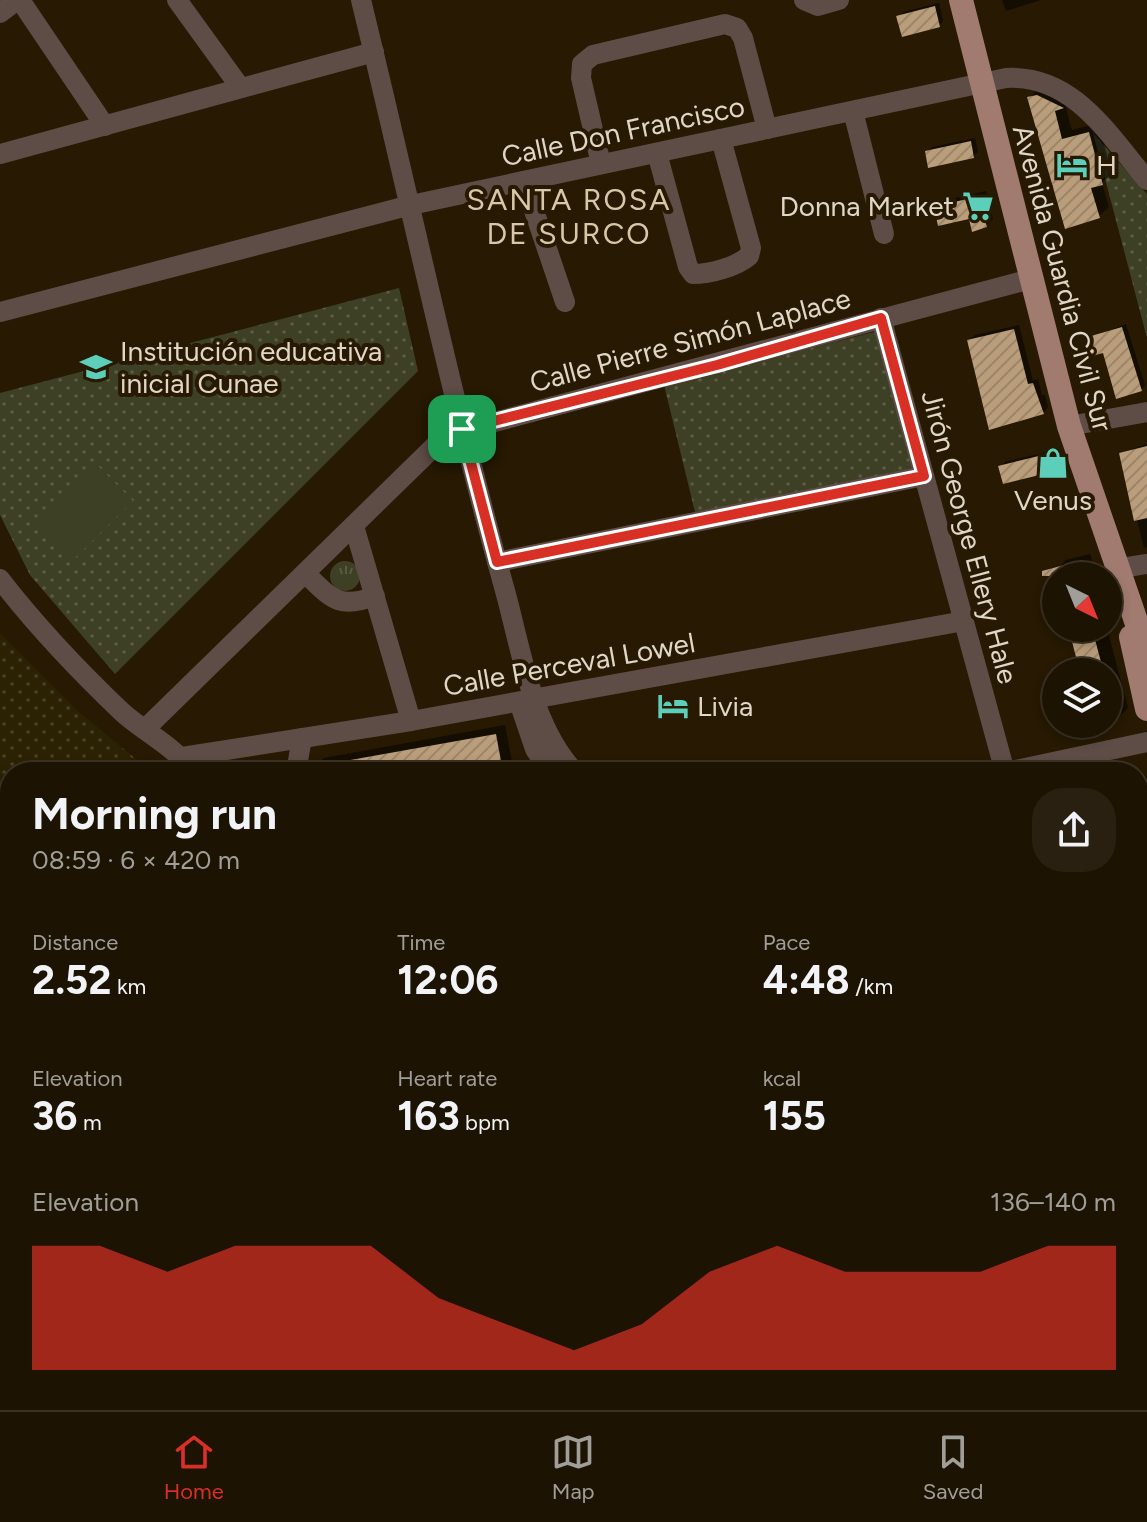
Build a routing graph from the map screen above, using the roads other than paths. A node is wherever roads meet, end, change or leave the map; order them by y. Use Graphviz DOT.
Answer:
graph roads {
  1 [pos="19,0"];
  2 [pos="177,0"];
  3 [pos="361,0"];
  4 [pos="804,0"];
  5 [pos="839,0"];
  6 [pos="961,0"];
  7 [pos="0,13"];
  8 [pos="374,52"];
  9 [pos="980,83"];
  10 [pos="240,87"];
  11 [pos="853,111"];
  12 [pos="105,126"];
  13 [pos="767,129"];
  14 [pos="721,139"];
  15 [pos="657,153"];
  16 [pos="0,154"];
  17 [pos="601,164"];
  18 [pos="1147,180"];
  19 [pos="524,181"];
  20 [pos="411,205"];
  21 [pos="884,234"];
  22 [pos="1031,279"];
  23 [pos="565,302"];
  24 [pos="0,312"];
  25 [pos="881,318"];
  26 [pos="1147,412"];
  27 [pos="1069,426"];
  28 [pos="462,429"];
  29 [pos="924,476"];
  30 [pos="354,526"];
  31 [pos="497,562"];
  32 [pos="1113,562"];
  33 [pos="1147,564"];
  34 [pos="1122,568"];
  35 [pos="305,573"];
  36 [pos="0,579"];
  37 [pos="1122,587"];
  38 [pos="375,596"];
  39 [pos="1122,600"];
  40 [pos="964,621"];
  41 [pos="1147,653"];
  42 [pos="527,700"];
  43 [pos="1147,709"];
  44 [pos="411,721"];
  45 [pos="145,729"];
  46 [pos="302,738"];
  47 [pos="1147,742"];
  48 [pos="185,762"];
  49 [pos="196,762"];
  50 [pos="298,762"];
  51 [pos="543,762"];
  52 [pos="567,762"];
  53 [pos="1003,762"];
  54 [pos="1053,762"];
  1 -- 7 [label="street"];
  1 -- 12 [label="street"];
  2 -- 10 [label="street"];
  3 -- 8 [label="street"];
  4 -- 5 [label="street"];
  6 -- 9 [label="main road, Avenida Guardia Civil Sur"];
  8 -- 10 [label="street"];
  8 -- 20 [label="street"];
  9 -- 11 [label="street, Calle Don Francisco"];
  9 -- 18 [label="street, Calle Don Francisco"];
  9 -- 22 [label="main road, Avenida Guardia Civil Sur"];
  10 -- 12 [label="street"];
  11 -- 13 [label="street, Calle Don Francisco"];
  11 -- 21 [label="street"];
  12 -- 16 [label="street"];
  13 -- 14 [label="street, Calle Don Francisco"];
  13 -- 17 [label="street"];
  14 -- 15 [label="street, Calle Don Francisco"];
  14 -- 15 [label="street"];
  15 -- 17 [label="street, Calle Don Francisco"];
  17 -- 19 [label="street, Calle Don Francisco"];
  19 -- 20 [label="street, Calle Don Francisco"];
  19 -- 23 [label="street"];
  20 -- 24 [label="street, Calle Don Francisco"];
  20 -- 28 [label="street"];
  22 -- 25 [label="street, Calle Pierre Simón Laplace"];
  22 -- 27 [label="main road, Avenida Guardia Civil Sur"];
  25 -- 28 [label="street, Calle Pierre Simón Laplace"];
  25 -- 29 [label="street, Jirón George Ellery Hale"];
  26 -- 27 [label="street"];
  27 -- 32 [label="main road, Avenida Guardia Civil Sur"];
  28 -- 30 [label="street, Calle Pierre Simón Laplace"];
  28 -- 31 [label="street"];
  29 -- 31 [label="street"];
  29 -- 40 [label="street, Jirón George Ellery Hale"];
  30 -- 35 [label="street, Calle Pierre Simón Laplace"];
  30 -- 38 [label="street"];
  31 -- 42 [label="street"];
  33 -- 34 [label="street"];
  35 -- 38 [label="street"];
  35 -- 45 [label="street, Calle Pierre Simón Laplace"];
  36 -- 45 [label="street"];
  37 -- 41 [label="main road, Avenida Guardia Civil Sur"];
  38 -- 44 [label="street"];
  39 -- 43 [label="main road, Avenida Guardia Civil Sur"];
  40 -- 42 [label="street, Calle Perceval Lowel"];
  40 -- 53 [label="street, Jirón George Ellery Hale"];
  42 -- 44 [label="street, Calle Perceval Lowel"];
  42 -- 51 [label="street"];
  42 -- 52 [label="street"];
  44 -- 46 [label="street, Calle Perceval Lowel"];
  45 -- 48 [label="street"];
  46 -- 49 [label="street, Calle Perceval Lowel"];
  46 -- 50 [label="street"];
  47 -- 54 [label="street"];
}
